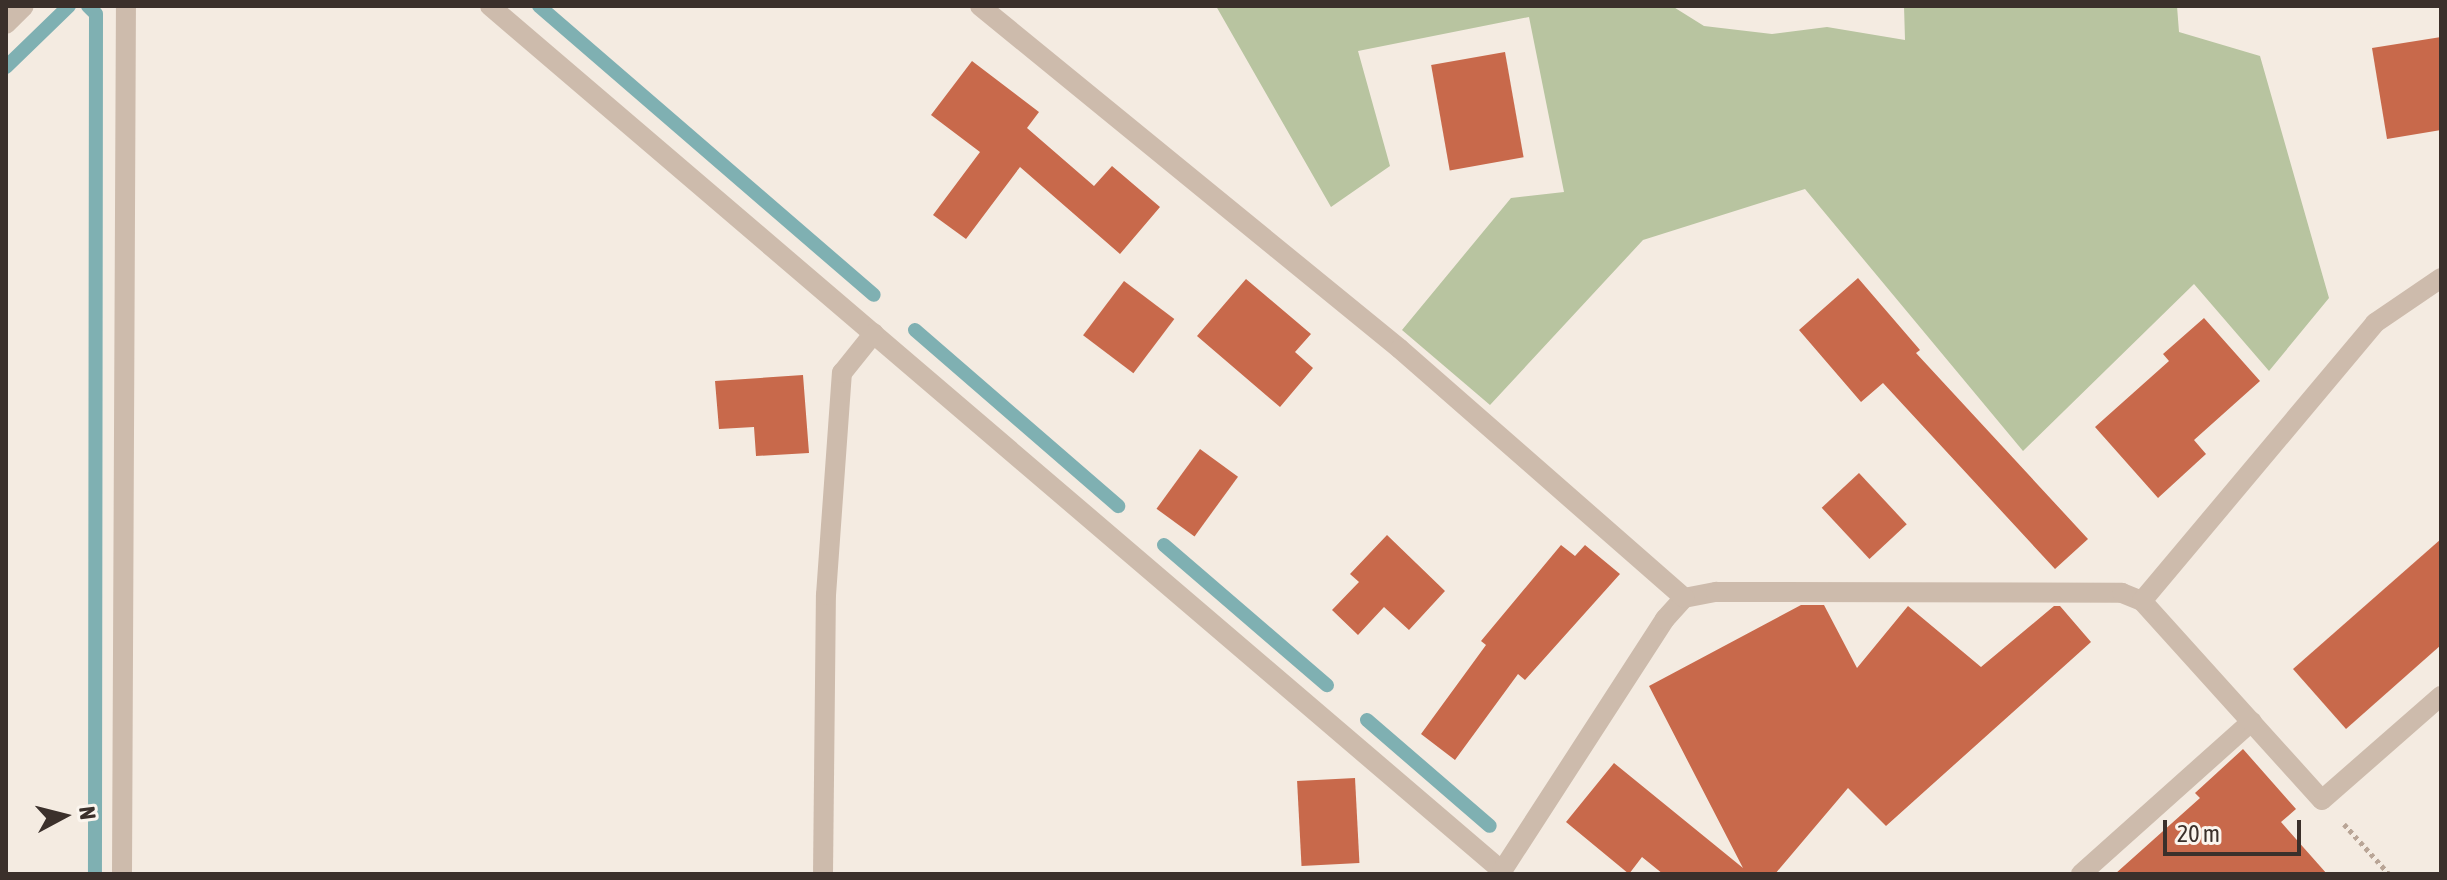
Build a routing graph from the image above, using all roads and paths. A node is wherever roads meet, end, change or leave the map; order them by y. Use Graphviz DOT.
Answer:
graph roads {
  1 [pos="24,6"];
  2 [pos="126,6"];
  3 [pos="490,6"];
  4 [pos="980,6"];
  5 [pos="6,24"];
  6 [pos="2441,278"];
  7 [pos="874,333"];
  8 [pos="1684,598"];
  9 [pos="2142,601"];
  10 [pos="2441,696"];
  11 [pos="2252,721"];
  12 [pos="2322,800"];
  13 [pos="1503,873"];
  14 [pos="122,874"];
  15 [pos="823,874"];
  16 [pos="2081,874"];
  17 [pos="2389,874"];
  1 -- 5 [label="street"];
  2 -- 14 [label="street"];
  3 -- 7 [label="street"];
  4 -- 8 [label="street"];
  6 -- 9 [label="street"];
  7 -- 13 [label="street"];
  7 -- 15 [label="street"];
  8 -- 9 [label="street"];
  8 -- 13 [label="street"];
  9 -- 11 [label="street"];
  10 -- 12 [label="street"];
  11 -- 12 [label="street"];
  11 -- 16 [label="street"];
  12 -- 17 [label="path"];
}
